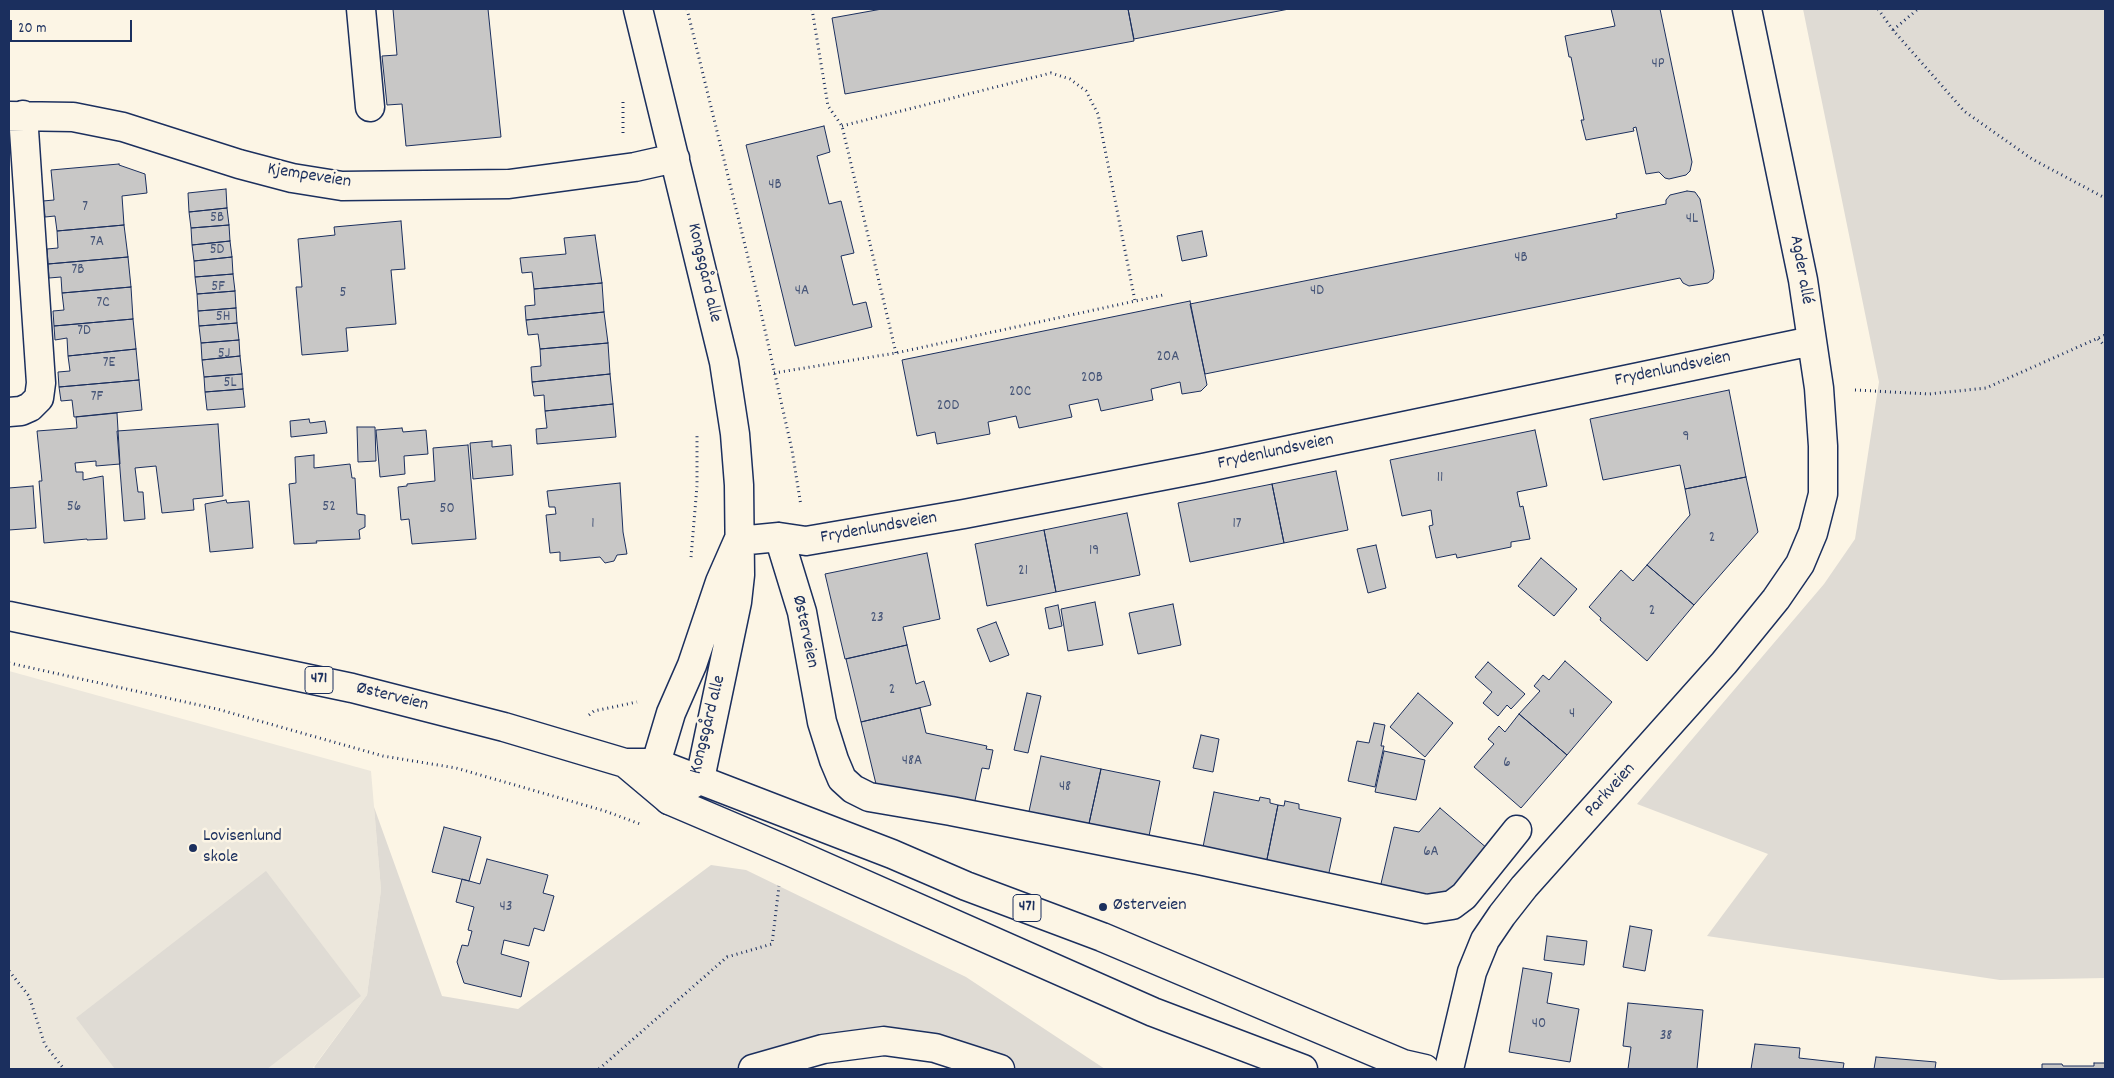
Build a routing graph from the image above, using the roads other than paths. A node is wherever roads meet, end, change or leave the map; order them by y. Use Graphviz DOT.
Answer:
graph roads {
  1 [pos="361,9"];
  2 [pos="638,9"];
  3 [pos="1747,9"];
  4 [pos="370,107"];
  5 [pos="16,116"];
  6 [pos="675,158"];
  7 [pos="1812,341"];
  8 [pos="9,412"];
  9 [pos="1813,533"];
  10 [pos="779,536"];
  11 [pos="738,541"];
  12 [pos="9,616"];
  13 [pos="625,763"];
  14 [pos="656,763"];
  15 [pos="700,779"];
  16 [pos="669,800"];
  17 [pos="1517,830"];
  18 [pos="753,1069"];
  19 [pos="1000,1069"];
  20 [pos="1303,1069"];
  21 [pos="1425,1069"];
  22 [pos="1449,1069"];
  1 -- 4 [label="street"];
  2 -- 6 [label="street, Kongsgård alle"];
  3 -- 7 [label="street, Agder allé"];
  5 -- 6 [label="street, Kjempeveien"];
  5 -- 8 [label="street"];
  6 -- 11 [label="street, Kongsgård alle"];
  7 -- 9 [label="street, Agder allé"];
  7 -- 10 [label="street, Frydenlundsveien"];
  9 -- 22 [label="street, Parkveien"];
  10 -- 11 [label="street, Frydenlundsveien"];
  10 -- 17 [label="street, Østerveien"];
  11 -- 14 [label="street, Kongsgård alle"];
  11 -- 15 [label="street, Kongsgård alle"];
  12 -- 13 [label="street, Østerveien / 471"];
  13 -- 14 [label="street, Østerveien / 471"];
  13 -- 16 [label="street, Østerveien / 471"];
  14 -- 15 [label="street, Østerveien / 471"];
  14 -- 16 [label="street, Kongsgård alle"];
  15 -- 16 [label="street, Kongsgård alle"];
  15 -- 21 [label="street, Østerveien / 471"];
  16 -- 20 [label="street, Østerveien / 471"];
  18 -- 19 [label="street"];
}
